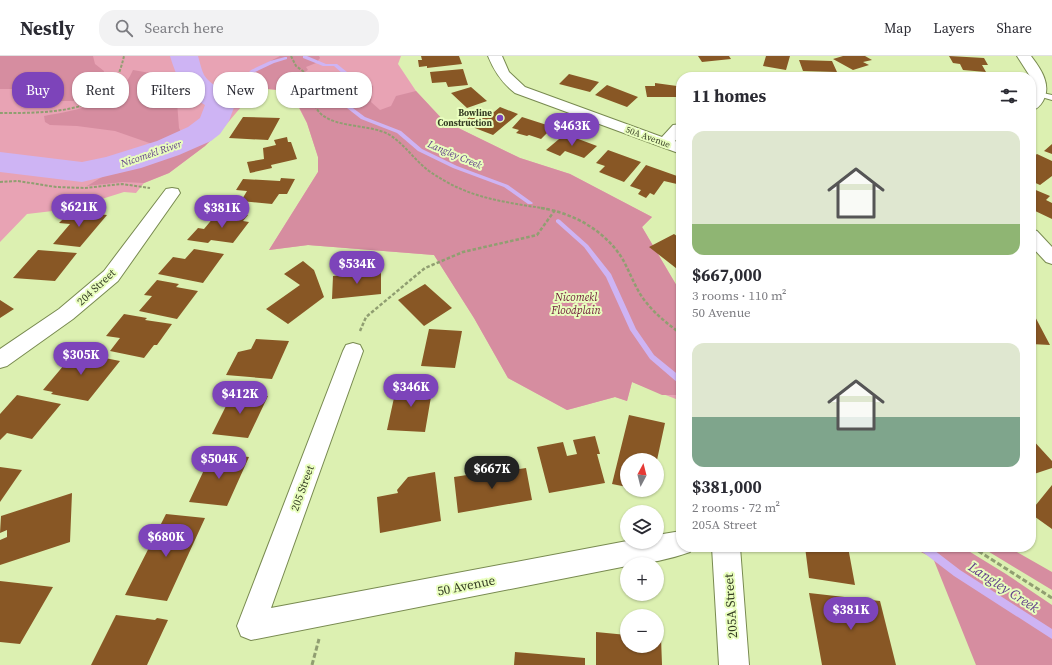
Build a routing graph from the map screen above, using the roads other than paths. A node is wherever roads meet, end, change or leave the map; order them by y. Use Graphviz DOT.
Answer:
graph roads {
  1 [pos="496,56"];
  2 [pos="1024,56"];
  3 [pos="1036,72"];
  4 [pos="1036,72"];
  5 [pos="1045,92"];
  6 [pos="1036,101"];
  7 [pos="676,130"];
  8 [pos="665,143"];
  9 [pos="676,147"];
  10 [pos="172,194"];
  11 [pos="1036,240"];
  12 [pos="1052,258"];
  13 [pos="353,350"];
  14 [pos="0,360"];
  15 [pos="676,544"];
  16 [pos="726,552"];
  17 [pos="251,626"];
  18 [pos="734,665"];
  1 -- 8 [label="street, 50A Avenue"];
  2 -- 4 [label="street"];
  3 -- 5 [label="street"];
  5 -- 6 [label="street"];
  7 -- 8 [label="street"];
  8 -- 9 [label="street, 50A Avenue"];
  10 -- 14 [label="street, 204 Street"];
  11 -- 12 [label="street"];
  13 -- 17 [label="street, 205 Street"];
  15 -- 17 [label="street, 50 Avenue"];
  16 -- 18 [label="street, 205A Street"];
}
